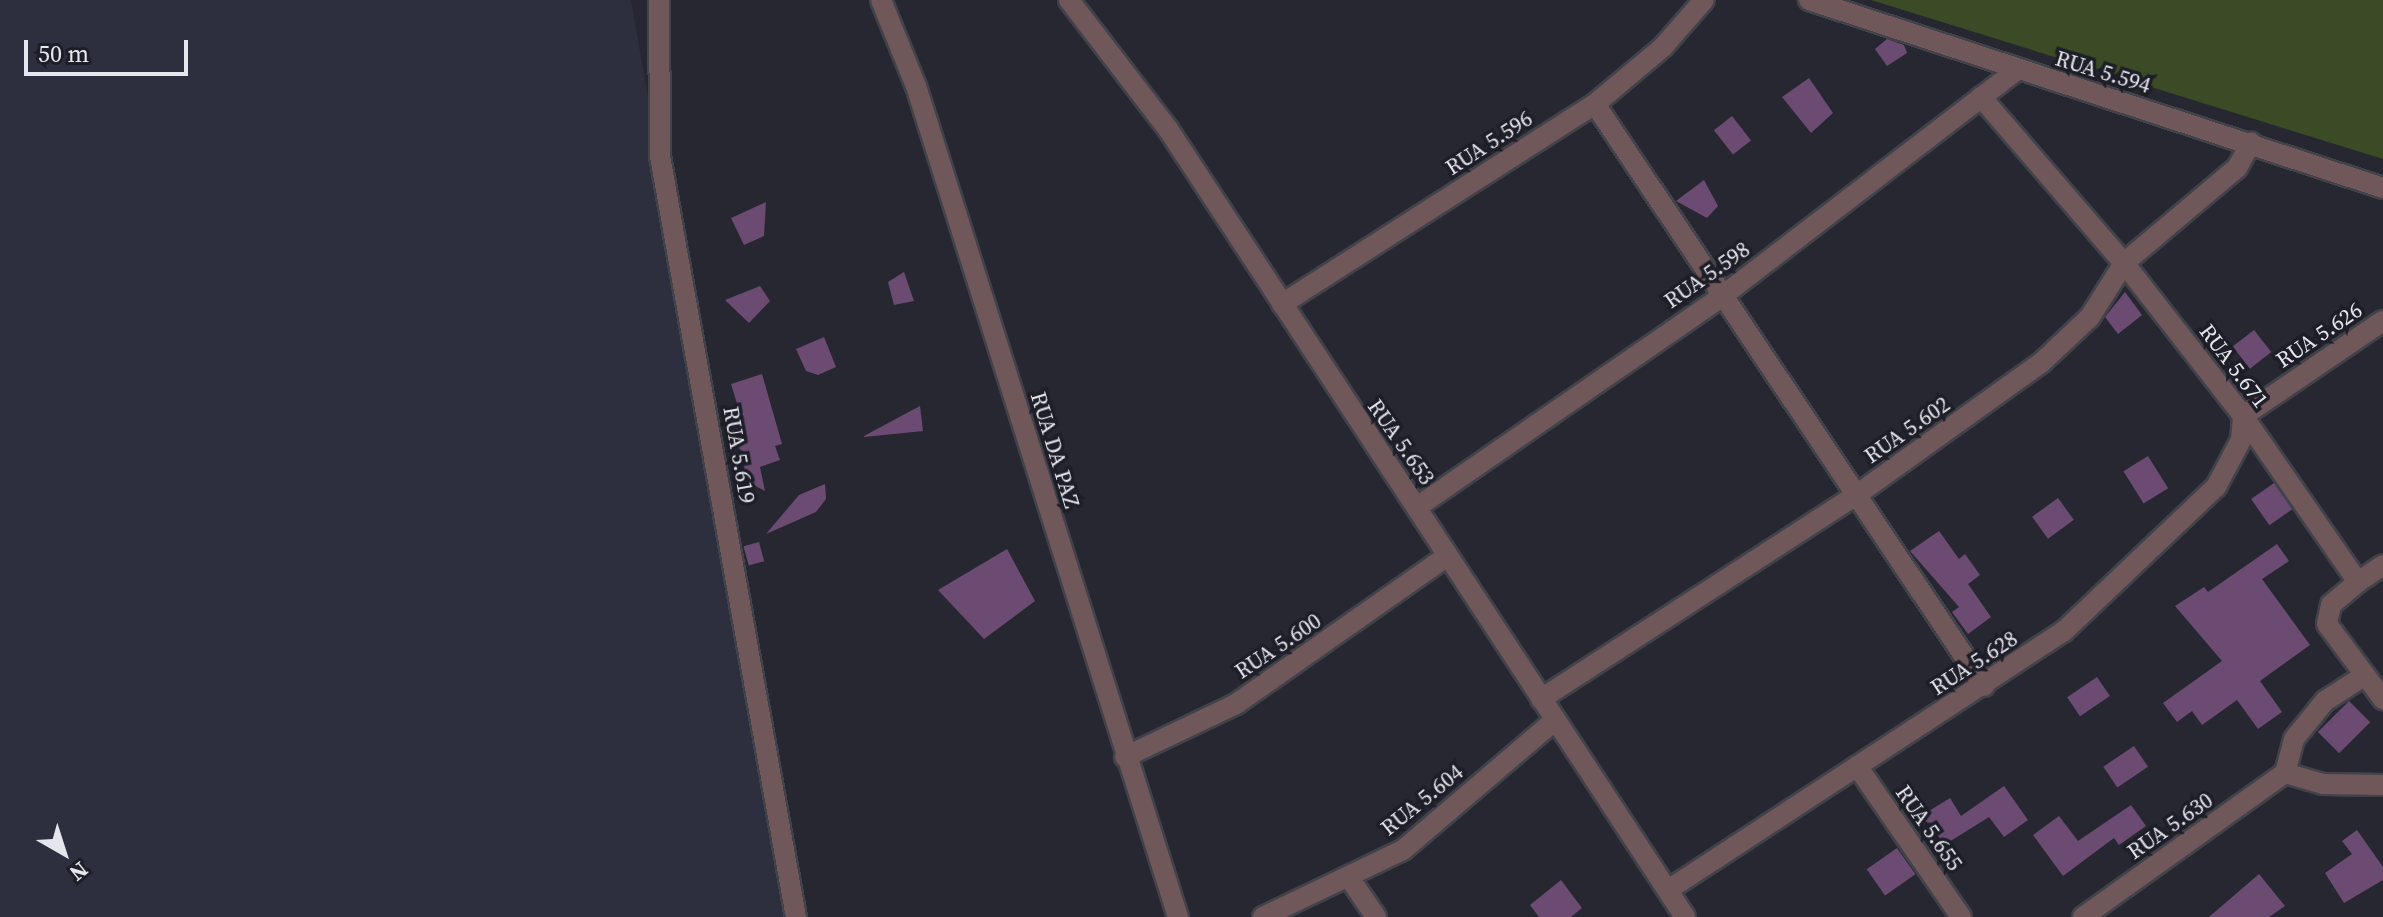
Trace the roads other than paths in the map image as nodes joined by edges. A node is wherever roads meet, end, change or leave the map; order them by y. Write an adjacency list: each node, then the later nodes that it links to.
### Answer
1 (659, 0): 32 (street, RUA 5.619)
2 (881, 0): 26 (street, RUA DA PAZ)
3 (1069, 0): 13 (street, RUA 5.653)
4 (1704, 0): 8 (street, RUA 5.596)
5 (1809, 0): 6 (street, RUA 5.594)
6 (2017, 70): 7 (street, RUA 5.598); 9 (street, RUA 5.594)
7 (1981, 97): 11 (street, RUA 5.671); 12 (street, RUA 5.598)
8 (1595, 104): 12 (street); 13 (street, RUA 5.596)
9 (2251, 143): 10 (street, RUA 5.594); 11 (street, RUA 5.602)
10 (2383, 188)
11 (2124, 263): 15 (street, RUA 5.671); 16 (street, RUA 5.602)
12 (1721, 297): 16 (street); 17 (street, RUA 5.598)
13 (1282, 304): 17 (street, RUA 5.653)
14 (2383, 321): 15 (street, RUA 5.626)
15 (2243, 416): 20 (street, RUA 5.671); 22 (street, RUA 5.628)
16 (1855, 496): 22 (street); 23 (street, RUA 5.602)
17 (1417, 507): 18 (street, RUA 5.653)
18 (1447, 556): 23 (street, RUA 5.653); 26 (street, RUA 5.600)
19 (2383, 565): 20 (street)
20 (2358, 582): 21 (street)
21 (2362, 677): 24 (street); 28 (street)
22 (1984, 686): 27 (street, RUA 5.628)
23 (1541, 699): 25 (street, RUA 5.653)
24 (2383, 699)
25 (1555, 720): 30 (street, RUA 5.604); 31 (street, RUA 5.653)
26 (1125, 757): 33 (street, RUA DA PAZ)
27 (1857, 766): 31 (street, RUA 5.628); 37 (street, RUA 5.655)
28 (2285, 773): 29 (street); 38 (street, RUA 5.630)
29 (2383, 785)
30 (1350, 879): 34 (street, RUA 5.604); 35 (street)
31 (1668, 890): 36 (street, RUA 5.653)
32 (796, 917)
33 (1178, 917)
34 (1263, 917)
35 (1376, 917)
36 (1685, 917)
37 (1961, 917)
38 (2083, 917)

